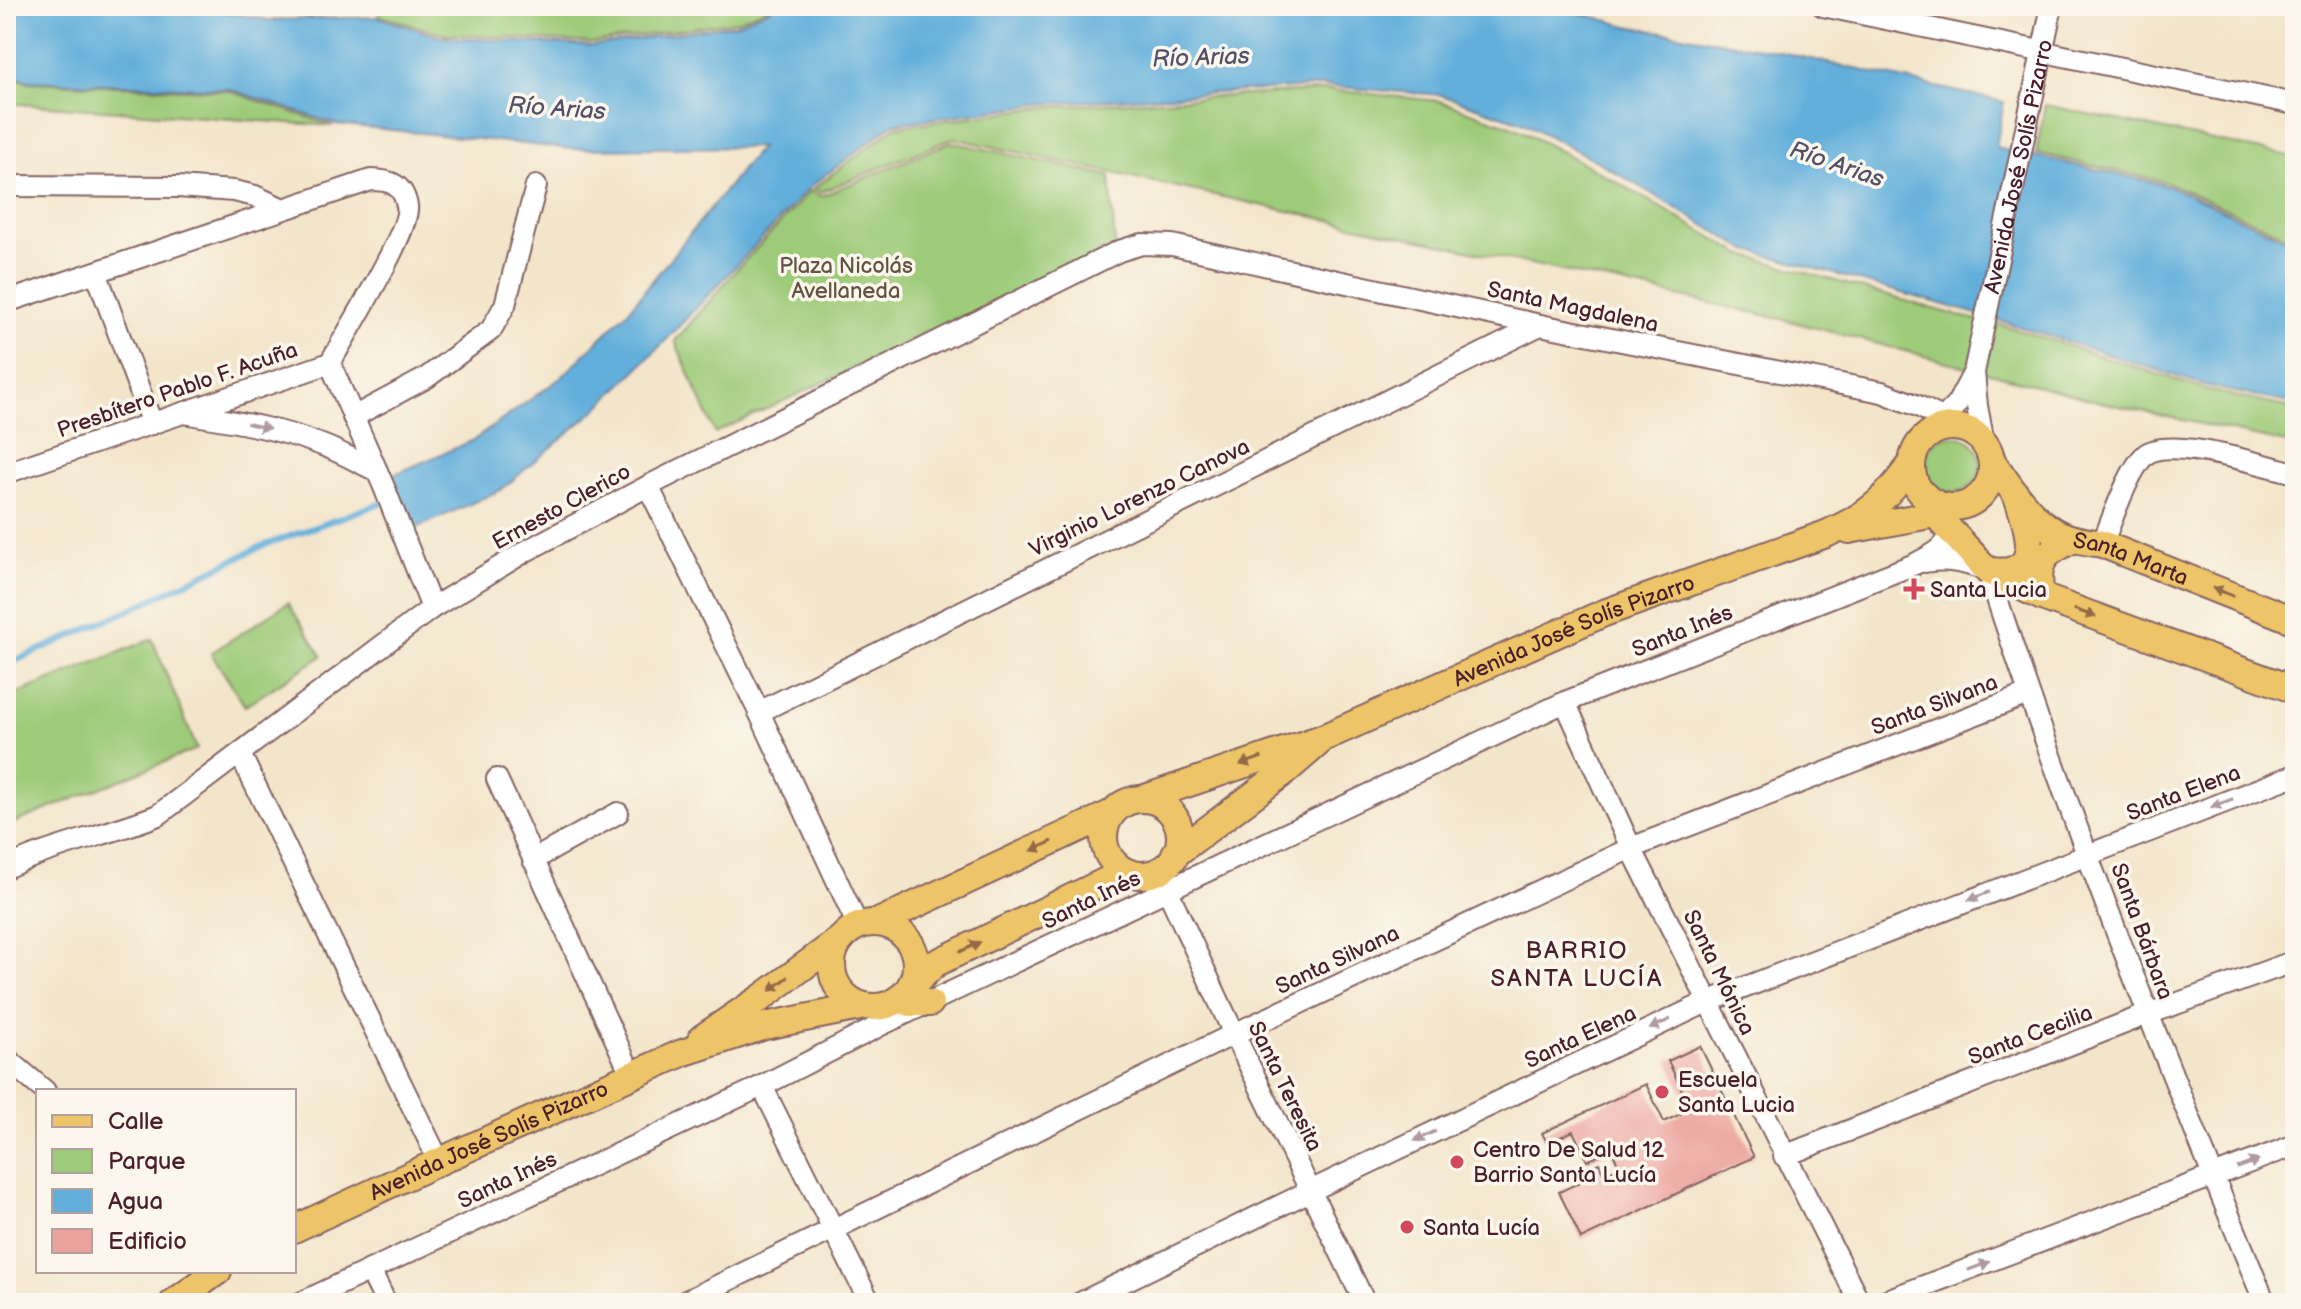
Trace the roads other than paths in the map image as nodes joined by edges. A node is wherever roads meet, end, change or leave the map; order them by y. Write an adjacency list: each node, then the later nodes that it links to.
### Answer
1 (1823, 6): 3 (street)
2 (2052, 6): 3 (street, Avenida José Solís Pizarro)
3 (2042, 52): 4 (street); 13 (street, Avenida José Solís Pizarro)
4 (2295, 104)
5 (6, 186): 7 (street)
6 (536, 186): 15 (street)
7 (283, 209): 9 (street); 12 (street, Presbítero Pablo F. Acuña)
8 (1172, 245): 11 (street, Santa Magdalena); 23 (street, Ernesto Clerico)
9 (96, 272): 10 (street); 16 (street)
10 (6, 302)
11 (1540, 325): 17 (street, Santa Magdalena); 37 (street, Virginio Lorenzo Canova)
12 (330, 363): 14 (street, Presbítero Pablo F. Acuña); 15 (street)
13 (1974, 372): 17 (street, Avenida José Solís Pizarro); 18 (street, Avenida José Solís Pizarro)
14 (181, 413): 16 (street, Presbítero Pablo F. Acuña); 22 (street, one-way to 22)
15 (353, 417): 22 (street)
16 (152, 424): 20 (street, Presbítero Pablo F. Acuña)
17 (1943, 427): 18 (main road); 19 (main road)
18 (1988, 452): 24 (main road, Santa Marta); 25 (main road)
19 (1912, 463): 25 (main road); 26 (main road, Avenida José Solís Pizarro)
20 (6, 473)
21 (2295, 473): 28 (street)
22 (380, 479): 32 (street)
23 (648, 486): 32 (street, Ernesto Clerico); 37 (street)
24 (2017, 497): 27 (main road, Santa Marta); 30 (main road)
25 (1941, 512): 26 (main road, Avenida José Solís Pizarro); 29 (street, Santa Inés); 30 (main road)
26 (1826, 534): 38 (main road, Avenida José Solís Pizarro)
27 (2074, 539): 28 (main road, Santa Marta); 31 (main road)
28 (2102, 544): 33 (main road, Santa Marta, one-way to 28)
29 (1915, 564): 30 (street, Santa Inés); 36 (street, Santa Inés)
30 (1988, 571): 31 (main road); 35 (street, Santa Bárbara)
31 (2042, 597): 34 (main road, one-way to 34)
32 (432, 608): 39 (street, Ernesto Clerico)
33 (2295, 621)
34 (2295, 690)
35 (2028, 694): 45 (street, Santa Silvana); 46 (street, Santa Bárbara)
36 (1565, 702): 45 (street, Santa Mónica); 49 (street, Santa Inés)
37 (759, 712): 50 (street)
38 (1325, 737): 42 (main road, Avenida José Solís Pizarro, one-way to 42); 49 (main road, Avenida José Solís Pizarro)
39 (240, 754): 48 (street, Ernesto Clerico); 63 (street)
40 (2295, 775): 46 (street, Santa Elena, one-way to 46)
41 (497, 779): 47 (street)
42 (1142, 799): 44 (main road, Avenida José Solís Pizarro); 49 (main road)
43 (618, 813): 47 (street)
44 (1112, 813): 49 (main road); 50 (main road, Avenida José Solís Pizarro, one-way to 50)
45 (1631, 848): 52 (street, Santa Mónica); 55 (street, Santa Silvana)
46 (2088, 853): 52 (street, Santa Elena, one-way to 52); 54 (street, Santa Bárbara)
47 (533, 860): 58 (street)
48 (6, 868)
49 (1156, 871): 53 (street, Santa Inés); 53 (main road, Avenida José Solís Pizarro, one-way to 49); 55 (street, Santa Teresita)
50 (858, 929): 53 (main road); 53 (main road); 56 (main road, Avenida José Solís Pizarro, one-way to 56)
51 (2295, 961): 54 (street, Santa Cecilia)
52 (1707, 1002): 62 (street, Santa Mónica); 65 (street, Santa Elena, one-way to 65)
53 (894, 1005): 56 (main road, Avenida José Solís Pizarro); 59 (street, Santa Inés)
54 (2148, 1014): 62 (street, Santa Cecilia); 64 (street, Santa Bárbara)
55 (1234, 1034): 65 (street, Santa Teresita); 67 (street, Santa Silvana)
56 (682, 1053): 58 (main road, Avenida José Solís Pizarro)
57 (6, 1058): 60 (street)
58 (631, 1074): 63 (main road, Avenida José Solís Pizarro)
59 (762, 1086): 67 (street); 68 (street, Santa Inés)
60 (43, 1089)
61 (2295, 1145): 64 (street, one-way to 61)
62 (1784, 1156): 77 (street, Santa Mónica)
63 (439, 1161): 66 (main road, Avenida José Solís Pizarro)
64 (2214, 1177): 78 (street, one-way to 64); 79 (street, Santa Bárbara)
65 (1310, 1191): 75 (street, Santa Elena); 76 (street, Santa Teresita)
66 (296, 1228)
67 (833, 1229): 73 (street, Santa Silvana); 74 (street)
68 (370, 1270): 71 (street, Santa Inés); 72 (street)
69 (215, 1273): 70 (main road)
70 (173, 1303)
71 (300, 1303)
72 (386, 1303)
73 (682, 1303)
74 (870, 1303)
75 (1080, 1303)
76 (1365, 1303)
77 (1860, 1303)
78 (1879, 1303)
79 (2265, 1303)

